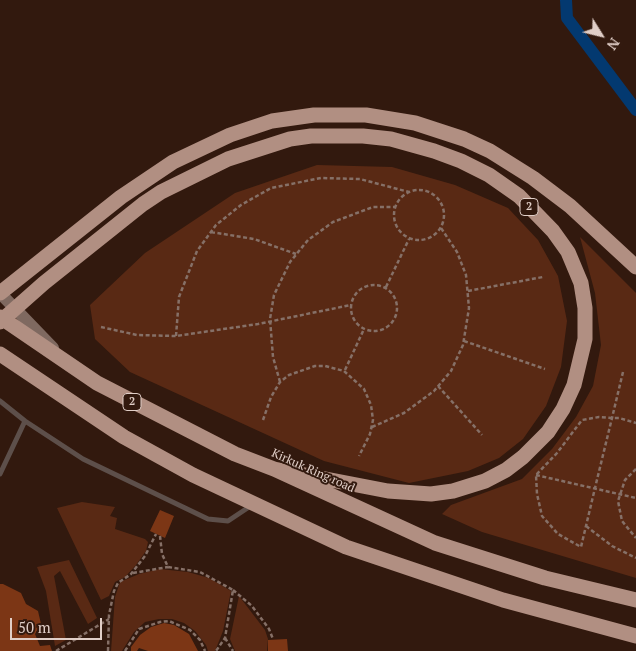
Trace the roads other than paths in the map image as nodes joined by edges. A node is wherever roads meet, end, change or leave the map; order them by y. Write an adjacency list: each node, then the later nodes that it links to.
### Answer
1 (636, 267): 2 (highway, 2)
2 (0, 293): 6 (main road)
3 (0, 317): 6 (highway, Kirkuk Ring road / 2)
4 (0, 322): 9 (highway, 2)
5 (0, 354): 11 (highway)
6 (65, 361): 9 (highway, Kirkuk Ring road / 2)
7 (0, 402): 8 (lane)
8 (25, 421): 10 (lane); 11 (lane)
9 (274, 469): 12 (highway, Kirkuk Ring road)
10 (0, 474)
11 (254, 504): 13 (highway)
12 (636, 600)
13 (636, 636)

